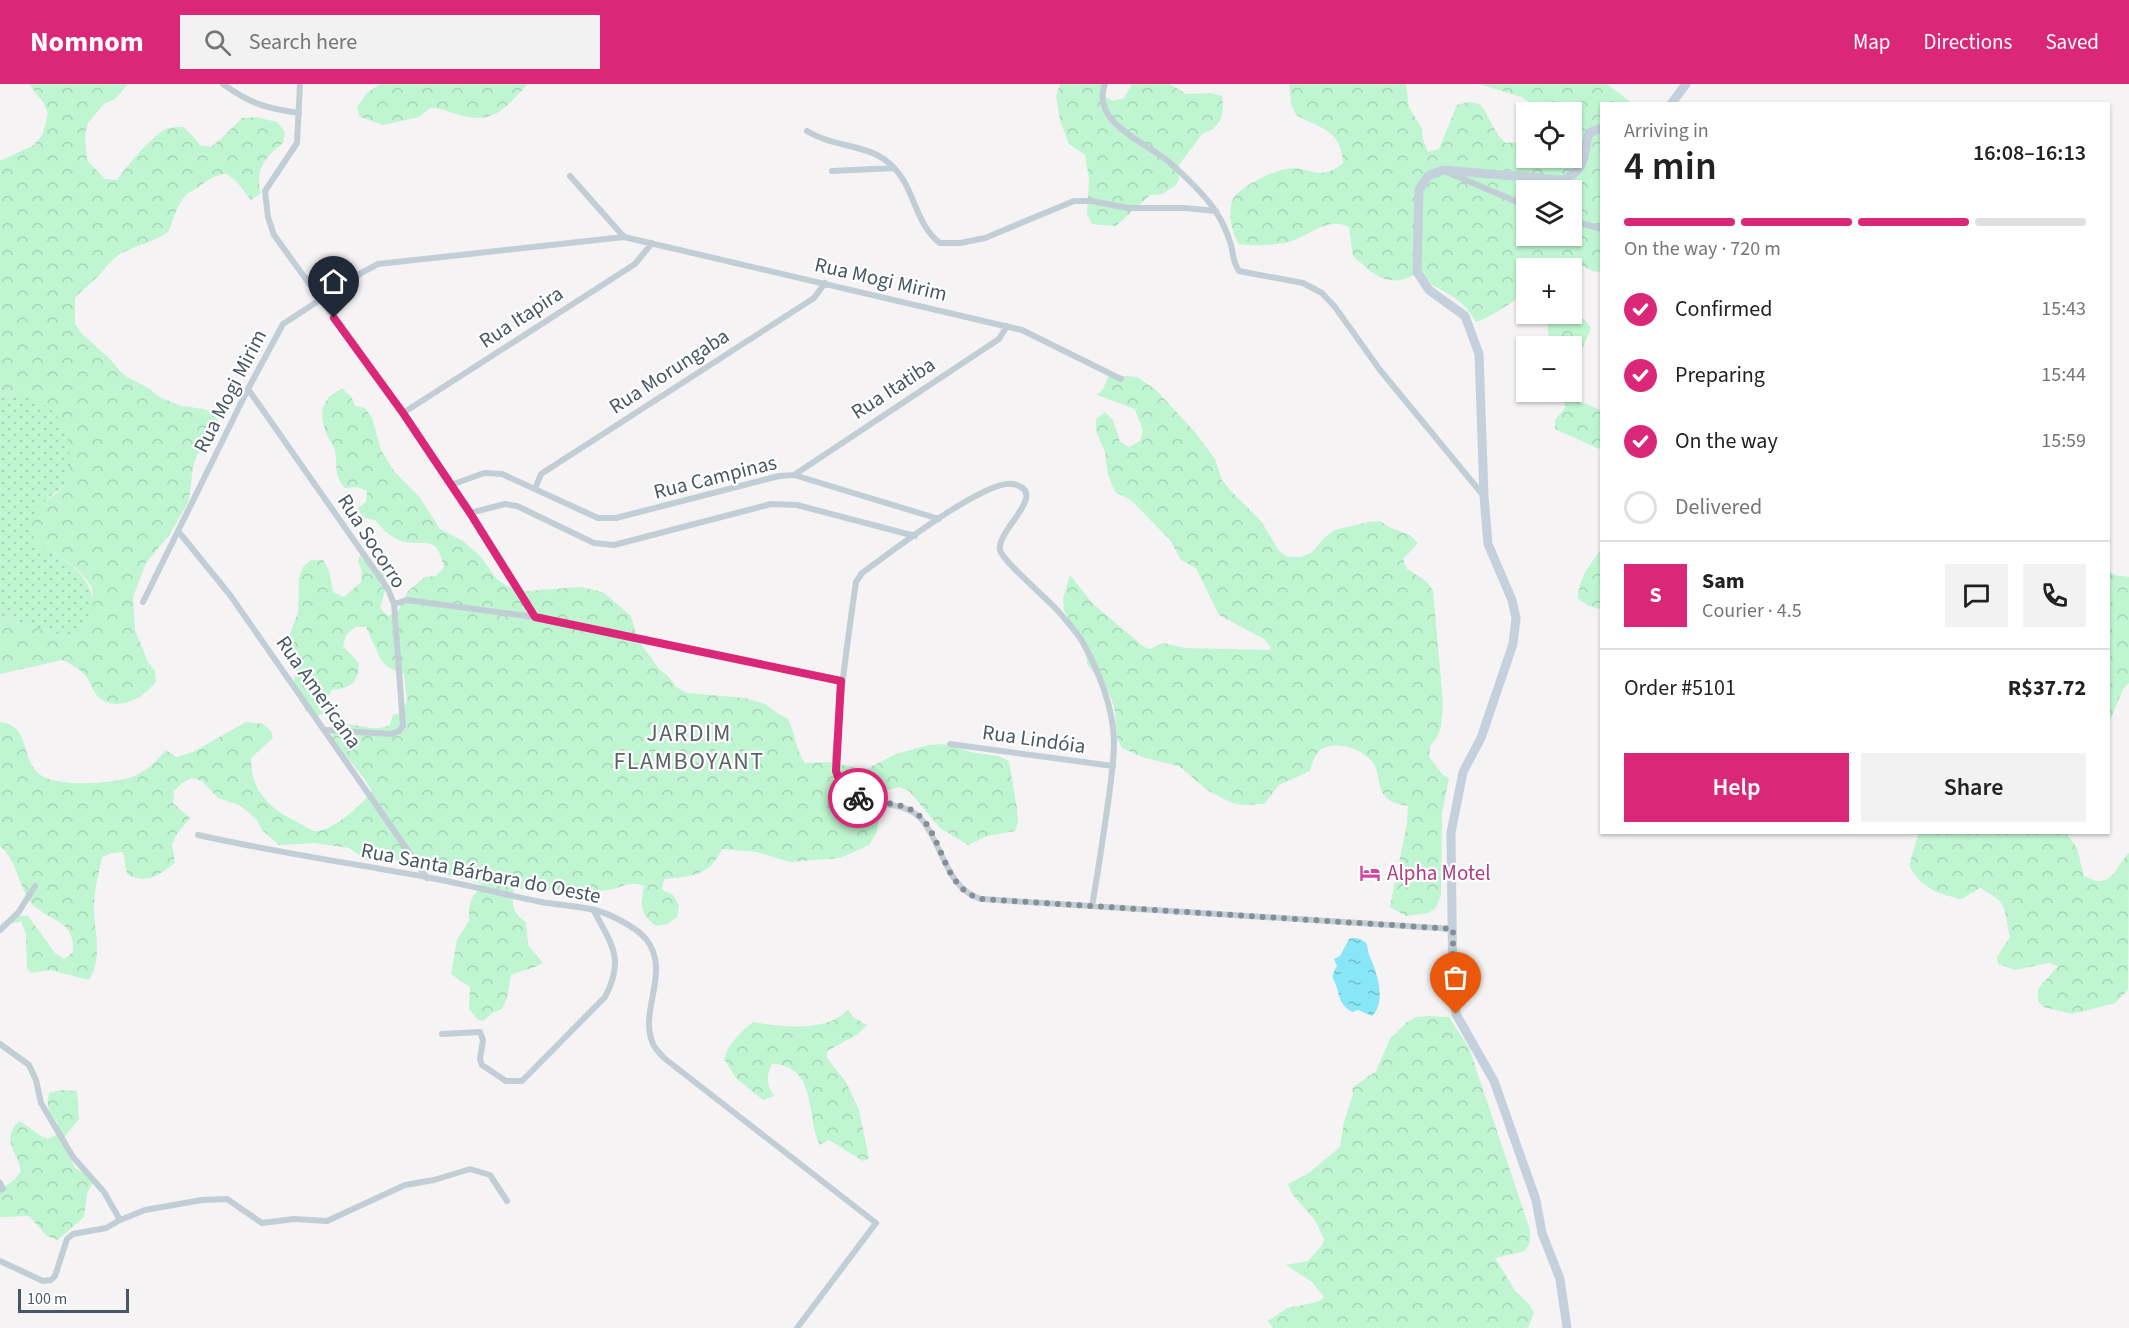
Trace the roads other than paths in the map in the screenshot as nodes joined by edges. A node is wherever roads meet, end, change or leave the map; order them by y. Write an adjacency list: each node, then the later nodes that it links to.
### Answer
1 (223, 84): 6 (street)
2 (300, 84): 6 (street)
3 (1105, 84): 14 (street)
4 (1686, 84): 5 (street)
5 (1672, 102)
6 (299, 113): 20 (street)
7 (1600, 129): 10 (street)
8 (807, 131): 9 (street)
9 (895, 168): 11 (street); 14 (street)
10 (1443, 170): 13 (street); 28 (street)
11 (832, 171)
12 (570, 176): 17 (street)
13 (1516, 201)
14 (1216, 211): 28 (street)
15 (1582, 224): 16 (street)
16 (1600, 228)
17 (624, 237): 18 (street, Rua Mogi Mirim); 20 (street, Rua Mogi Mirim)
18 (652, 243): 19 (street, Rua Mogi Mirim); 24 (street, Rua Itapira)
19 (825, 283): 21 (street, Rua Mogi Mirim); 27 (street, Rua Morungaba)
20 (320, 299): 23 (street, Rua Mogi Mirim); 24 (street)
21 (1007, 326): 22 (street, Rua Mogi Mirim); 25 (street, Rua Itatiba)
22 (1121, 379)
23 (248, 389): 31 (street, Rua Mogi Mirim); 34 (street, Rua Socorro)
24 (403, 413): 26 (street)
25 (794, 475): 27 (street, Rua Campinas); 30 (street, Rua Campinas)
26 (451, 485): 27 (street, Rua Campinas); 29 (street)
27 (535, 489)
28 (1484, 496): 45 (street)
29 (470, 513): 32 (street, Rua Campinas); 35 (street)
30 (939, 519): 32 (street); 39 (street)
31 (178, 531): 33 (street, Rua Mogi Mirim); 37 (street, Rua Americana)
32 (915, 536): 36 (street)
33 (143, 602)
34 (394, 604): 35 (street); 37 (street, Rua Socorro)
35 (535, 617): 36 (street)
36 (841, 681): 43 (street)
37 (326, 730): 41 (street, Rua Americana)
38 (951, 744): 39 (street, Rua Lindóia)
39 (1113, 766): 43 (street)
40 (198, 836): 41 (street, Rua Santa Bárbara do Oeste)
41 (427, 878): 44 (street, Rua Santa Bárbara do Oeste)
42 (36, 886): 46 (street)
43 (1092, 906): 45 (street)
44 (594, 910): 47 (street); 54 (street, Rua Santa Bárbara do Oeste)
45 (1453, 929): 55 (street)
46 (0, 930)
47 (442, 1034)
48 (0, 1044): 52 (street)
49 (0, 1183): 50 (street)
50 (0, 1190)
51 (507, 1201): 52 (street)
52 (120, 1220): 53 (street)
53 (0, 1261)
54 (797, 1328)
55 (1567, 1328)

